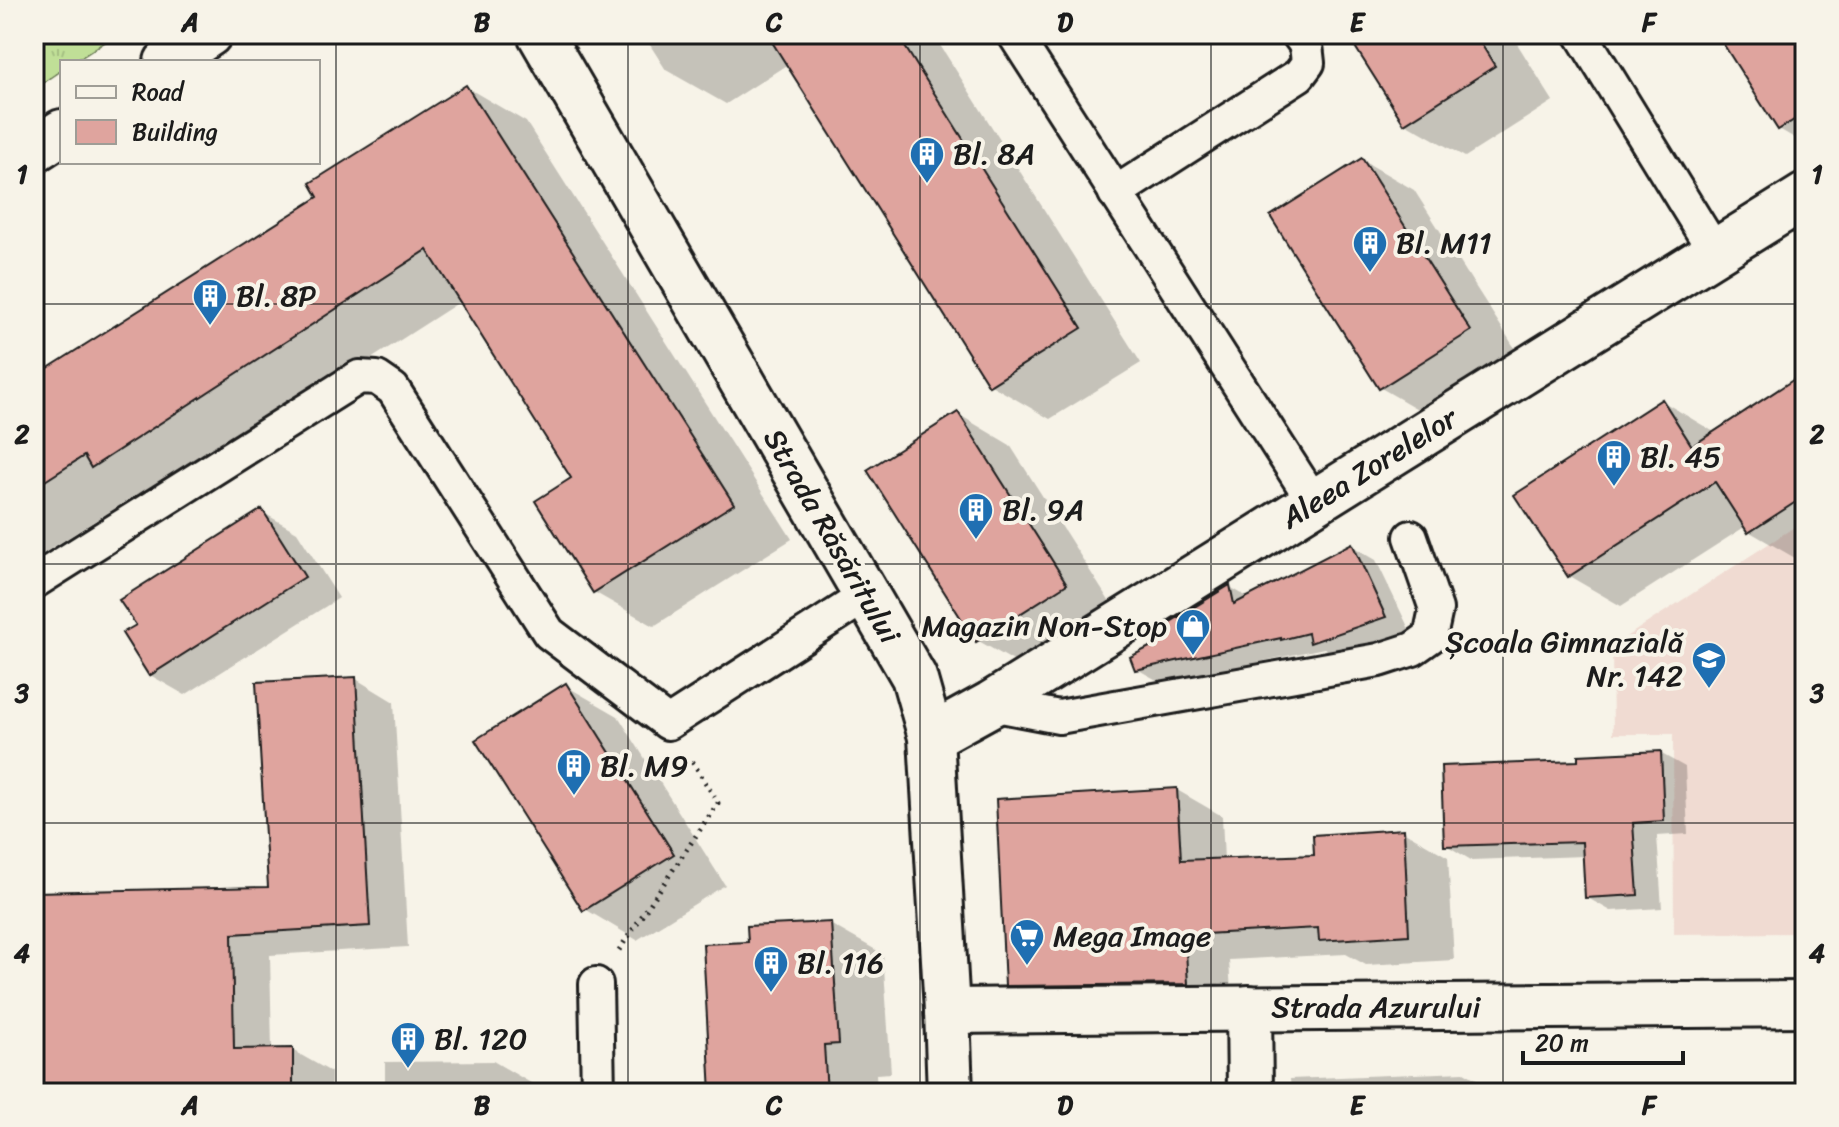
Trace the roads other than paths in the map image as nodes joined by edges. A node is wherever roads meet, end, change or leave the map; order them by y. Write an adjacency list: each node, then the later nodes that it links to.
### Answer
1 (209, 34): 6 (street)
2 (540, 34): 15 (street, Strada Răsăritului)
3 (1014, 34): 9 (lane)
4 (1298, 34): 9 (lane)
5 (1581, 34): 11 (lane)
6 (170, 60)
7 (60, 133): 8 (street)
8 (34, 150)
9 (1115, 193): 12 (lane)
10 (1805, 196): 11 (street, Aleea Zorelelor)
11 (1715, 252): 12 (street, Aleea Zorelelor)
12 (1314, 502): 16 (street, Aleea Zorelelor)
13 (1411, 537): 16 (lane)
14 (34, 582): 15 (lane)
15 (867, 595): 17 (street, Strada Răsăritului)
16 (991, 704): 17 (street, Aleea Zorelelor)
17 (931, 737): 21 (street, Strada Răsăritului)
18 (596, 984): 22 (lane)
19 (1805, 1004): 20 (street, Strada Azurului)
20 (1249, 1008): 21 (street, Strada Azurului); 24 (street)
21 (947, 1011): 23 (street, Strada Răsăritului)
22 (598, 1093)
23 (950, 1093)
24 (1250, 1093)

